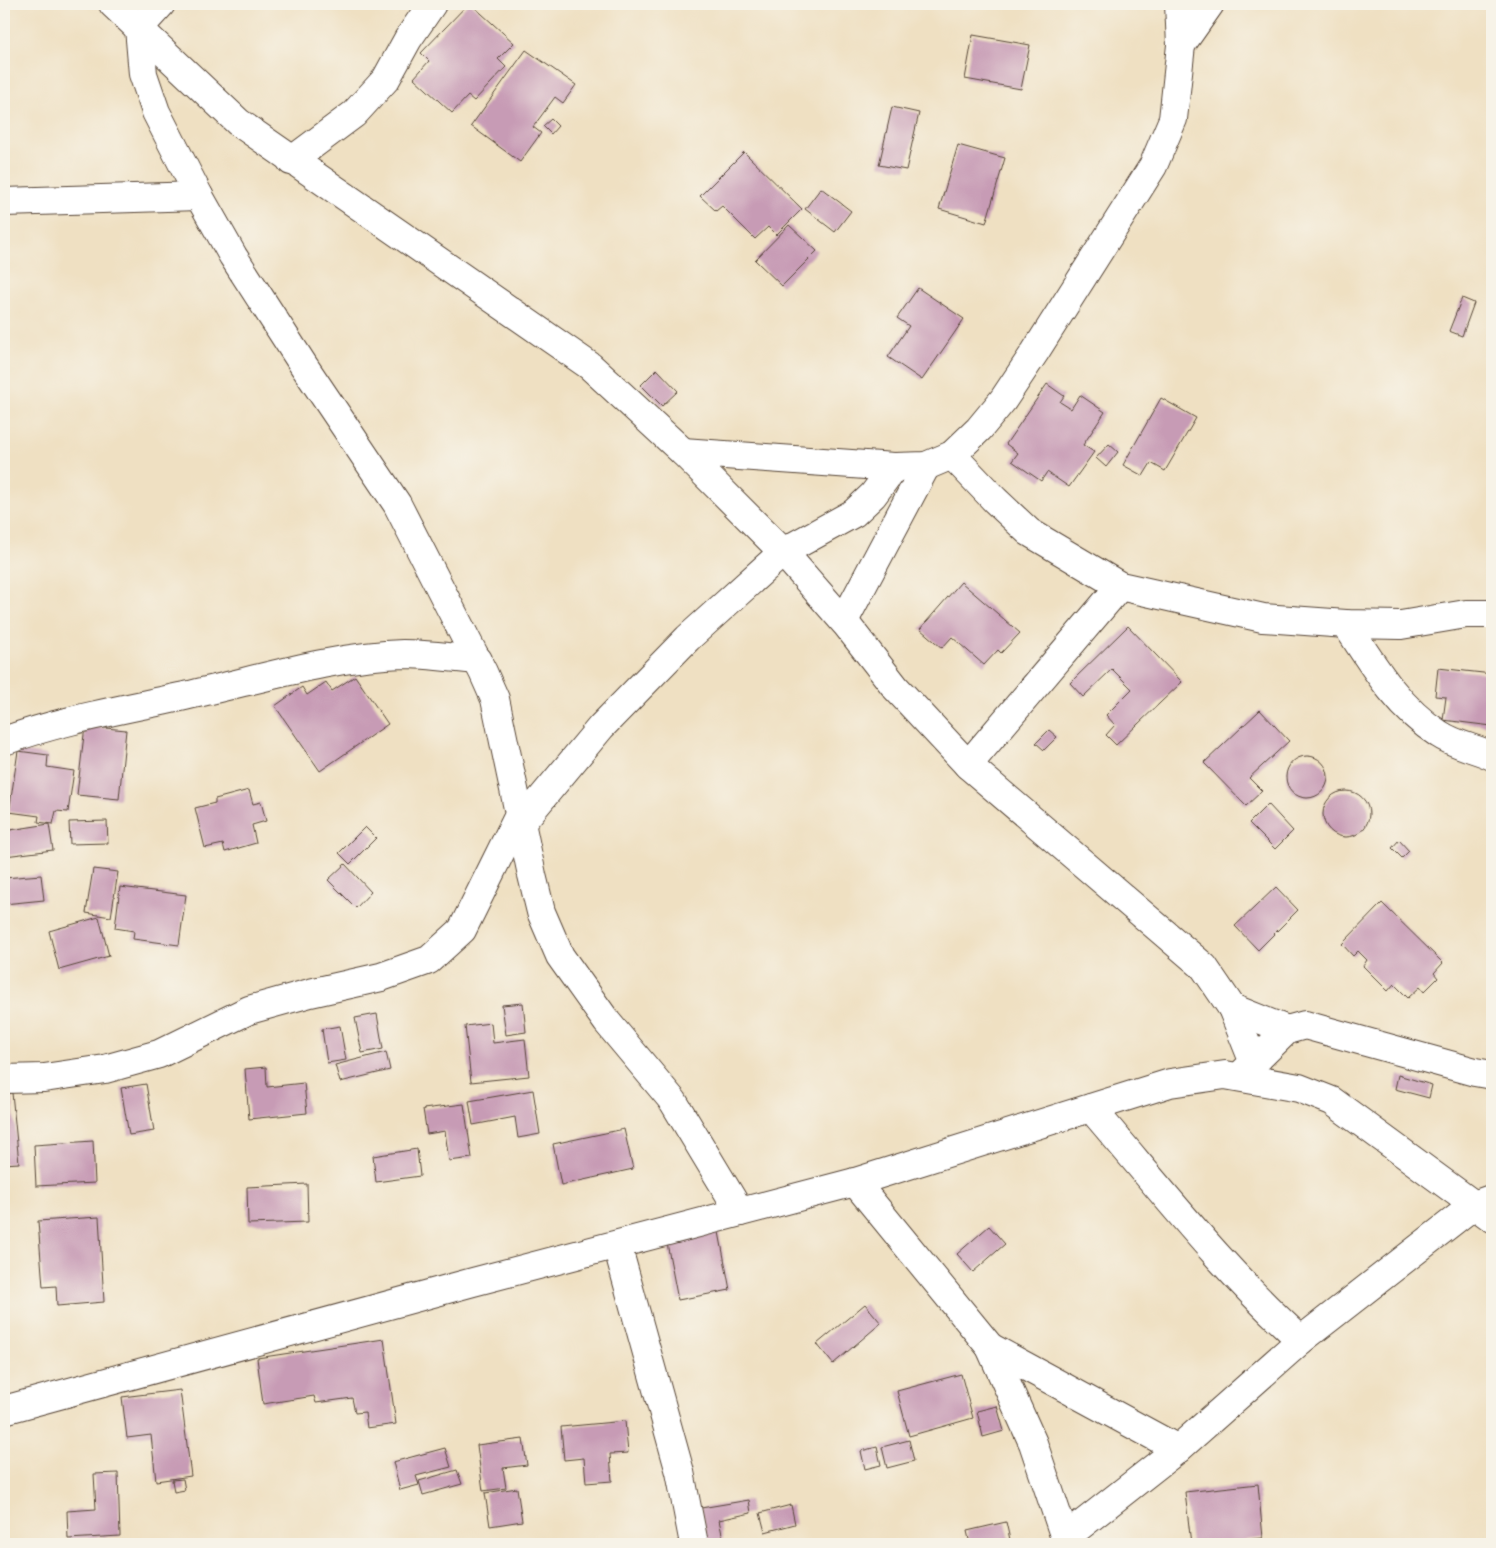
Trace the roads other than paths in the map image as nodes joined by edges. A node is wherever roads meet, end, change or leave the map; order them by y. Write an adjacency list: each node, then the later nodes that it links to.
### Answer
1 (113, 4): 6 (street)
2 (161, 4): 6 (street)
3 (432, 4): 8 (street)
4 (1179, 4): 7 (street)
5 (1210, 4): 7 (street)
6 (139, 28): 8 (street); 9 (street)
7 (1181, 45): 12 (street)
8 (291, 161): 11 (street)
9 (199, 196): 10 (street); 20 (street)
10 (4, 202)
11 (683, 452): 14 (street); 15 (street)
12 (952, 455): 13 (street); 16 (street)
13 (926, 466): 14 (street); 18 (street)
14 (894, 467): 15 (street)
15 (783, 552): 18 (street); 24 (street)
16 (1120, 586): 19 (street); 23 (street)
17 (1492, 614): 19 (street)
18 (844, 621): 23 (street)
19 (1346, 624): 22 (street)
20 (478, 660): 21 (street); 24 (street)
21 (4, 741)
22 (1492, 756)
23 (968, 765): 25 (street)
24 (521, 818): 29 (street); 33 (street)
25 (1232, 1008): 26 (street); 27 (street)
26 (1287, 1030): 27 (street); 28 (street)
27 (1246, 1070): 30 (street); 32 (street)
28 (1492, 1075)
29 (4, 1079)
30 (1091, 1108): 31 (street); 35 (street)
31 (855, 1182): 33 (street); 36 (street)
32 (1486, 1207): 35 (street)
33 (740, 1212): 34 (street)
34 (617, 1245): 37 (street); 40 (street)
35 (1301, 1340): 38 (street)
36 (990, 1346): 38 (street); 39 (street)
37 (4, 1410)
38 (1178, 1448): 39 (street)
39 (1067, 1541)
40 (694, 1544)

